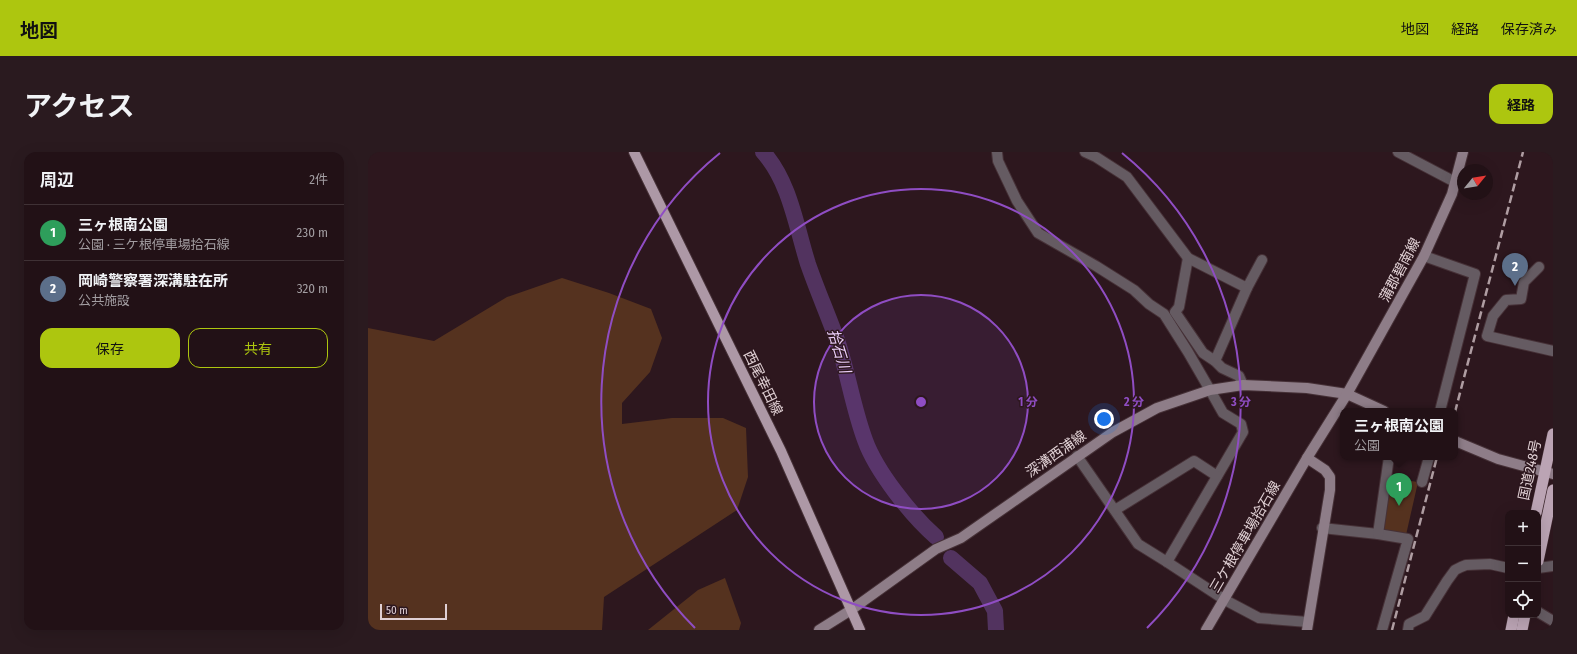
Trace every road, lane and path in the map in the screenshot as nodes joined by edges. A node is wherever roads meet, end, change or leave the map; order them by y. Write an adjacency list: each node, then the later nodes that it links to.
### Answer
1 (634, 152): 41 (main road, 西尾幸田線)
2 (996, 152): 13 (street)
3 (1085, 152): 8 (street)
4 (1398, 152): 6 (street)
5 (1463, 152): 6 (main road, 蒲郡碧南線)
6 (1455, 182): 7 (main road, 蒲郡碧南線)
7 (1424, 256): 18 (main road, 蒲郡碧南線); 20 (street)
8 (1188, 258): 11 (street); 12 (street)
9 (1262, 260): 11 (street)
10 (1539, 267): 14 (street)
11 (1247, 288): 15 (street)
12 (1175, 312): 13 (street); 15 (street)
13 (1164, 314): 17 (street)
14 (1553, 351)
15 (1215, 361): 16 (street)
16 (1243, 385): 17 (main road, 深溝西浦線); 18 (main road, 深溝西浦線)
17 (1210, 390): 23 (main road, 深溝西浦線); 28 (street)
18 (1347, 394): 19 (main road, 深溝西浦線); 24 (main road, 三ケ根停車場拾石線)
19 (1377, 408)
20 (1441, 408)
21 (1553, 434): 27 (highway, 国道248号)
22 (1458, 442): 27 (main road)
23 (1077, 456): 31 (street); 41 (main road, 深溝西浦線)
24 (1307, 458): 33 (main road); 40 (main road, 三ケ根停車場拾石線)
25 (1389, 460): 34 (street)
26 (1428, 460): 29 (street)
27 (1548, 473): 32 (highway, 国道248号)
28 (1218, 476): 31 (street); 36 (street)
29 (1422, 482)
30 (1553, 490): 35 (highway, 国道248号)
31 (1115, 510): 36 (street)
32 (1537, 510)
33 (1322, 528): 34 (street); 46 (main road)
34 (1378, 534): 50 (street)
35 (1541, 547)
36 (1167, 562): 40 (street)
37 (1553, 566): 39 (street)
38 (1505, 567): 51 (street)
39 (1541, 568)
40 (1225, 600): 46 (street); 49 (main road, 三ケ根停車場拾石線)
41 (851, 610): 47 (main road, 深溝西浦線); 48 (main road, 西尾幸田線)
42 (1541, 614): 45 (street)
43 (1513, 618): 52 (highway)
44 (1524, 618): 53 (highway)
45 (1553, 621)
46 (1308, 626)
47 (819, 630)
48 (860, 630)
49 (1206, 630)
50 (1382, 630)
51 (1408, 630)
52 (1511, 630)
53 (1522, 630)

